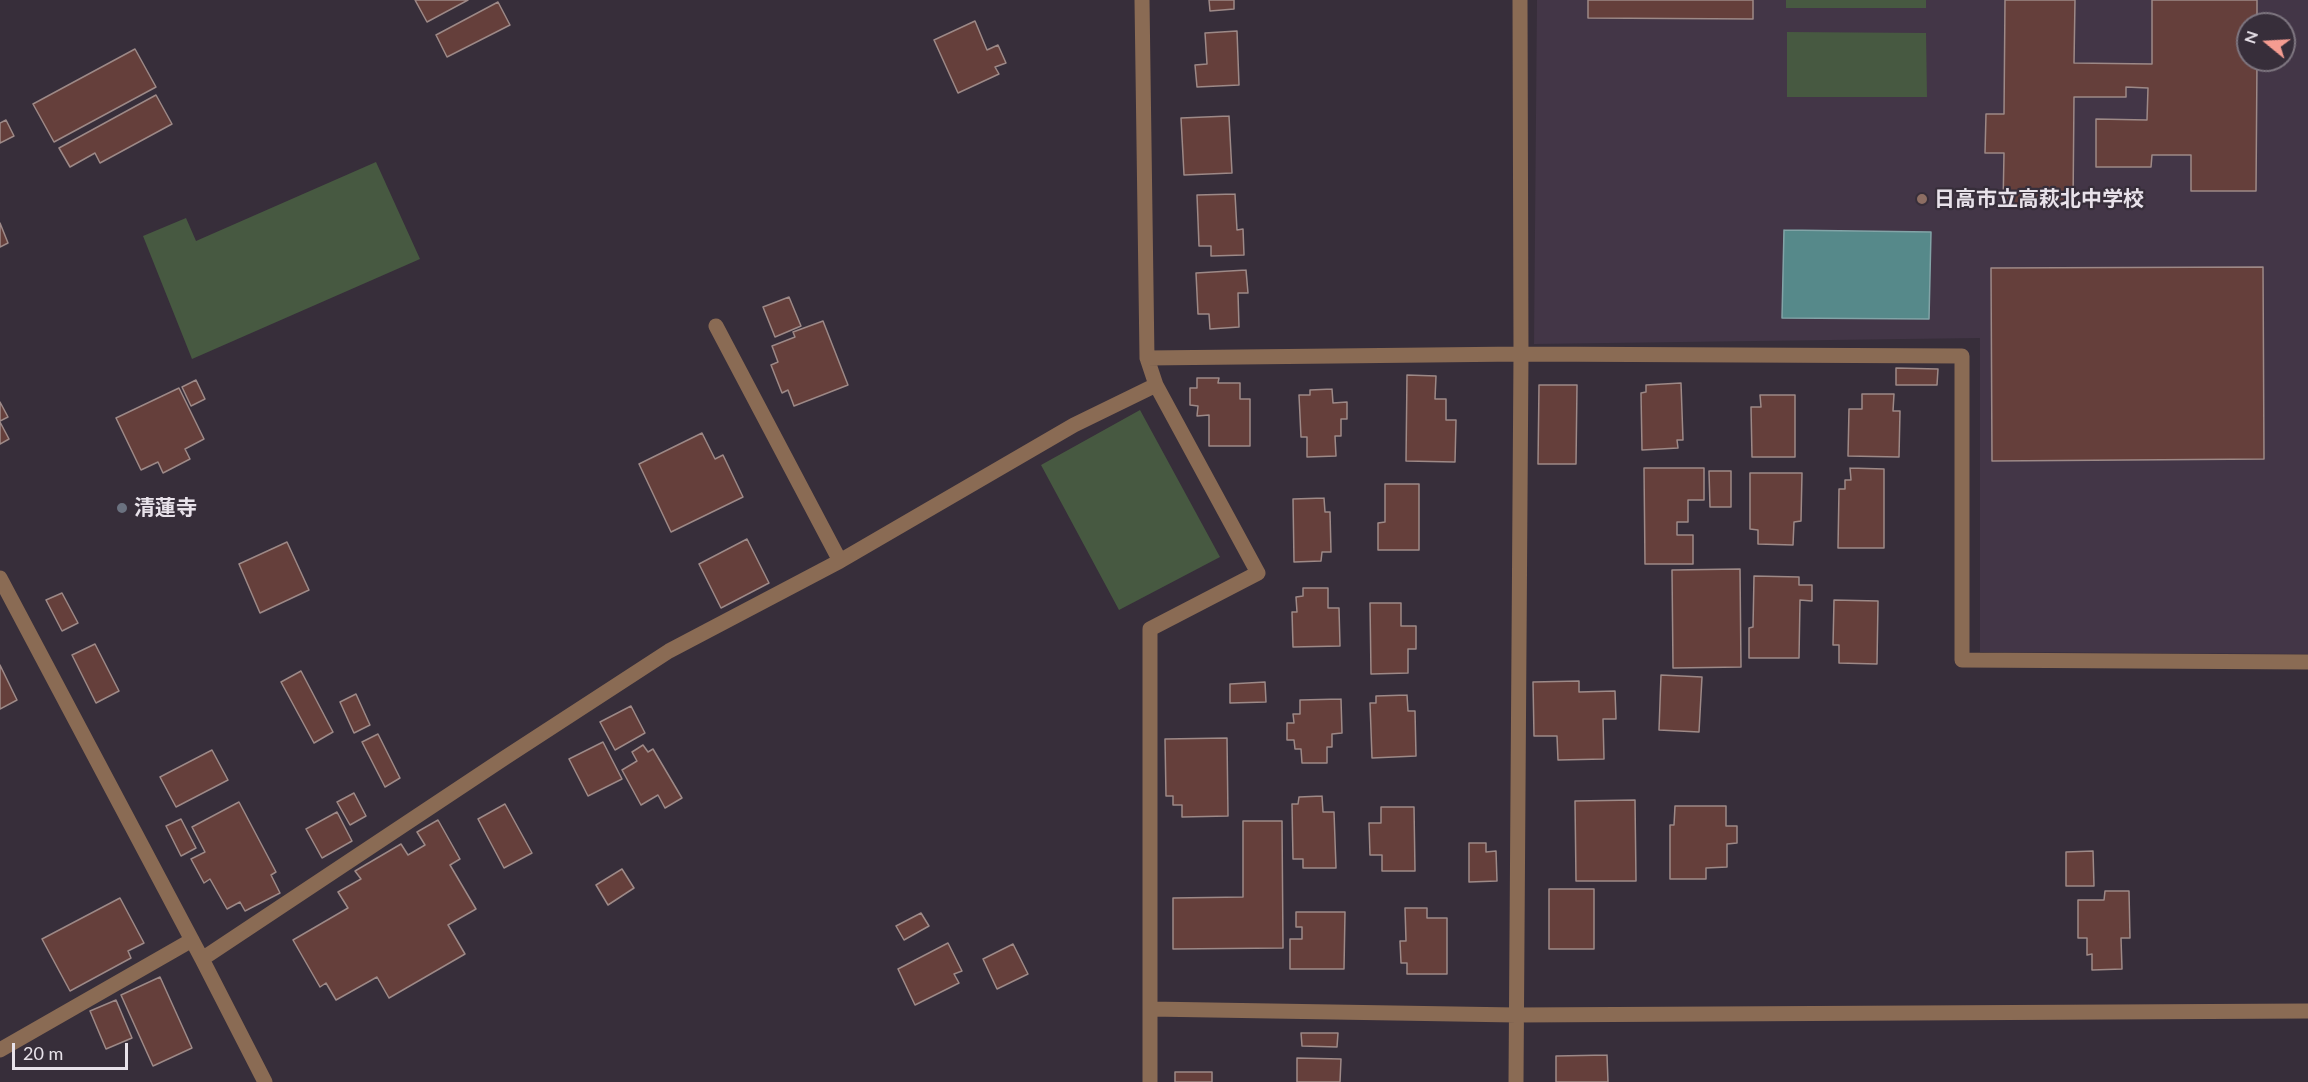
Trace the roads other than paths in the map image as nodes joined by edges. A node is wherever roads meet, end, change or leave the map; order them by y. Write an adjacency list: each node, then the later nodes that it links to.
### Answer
1 (1142, 0): 5 (street)
2 (1520, 0): 4 (street)
3 (716, 326): 7 (street)
4 (1521, 354): 5 (street); 9 (street); 14 (street)
5 (1147, 358): 6 (street)
6 (1156, 385): 7 (street); 12 (street)
7 (840, 561): 11 (street)
8 (0, 578): 10 (street)
9 (2308, 662)
10 (192, 940): 11 (street); 15 (street)
11 (202, 959): 16 (street)
12 (1150, 1009): 14 (street); 17 (street)
13 (2308, 1011): 14 (street)
14 (1516, 1014): 18 (street)
15 (0, 1050)
16 (265, 1082)
17 (1150, 1082)
18 (1516, 1082)

